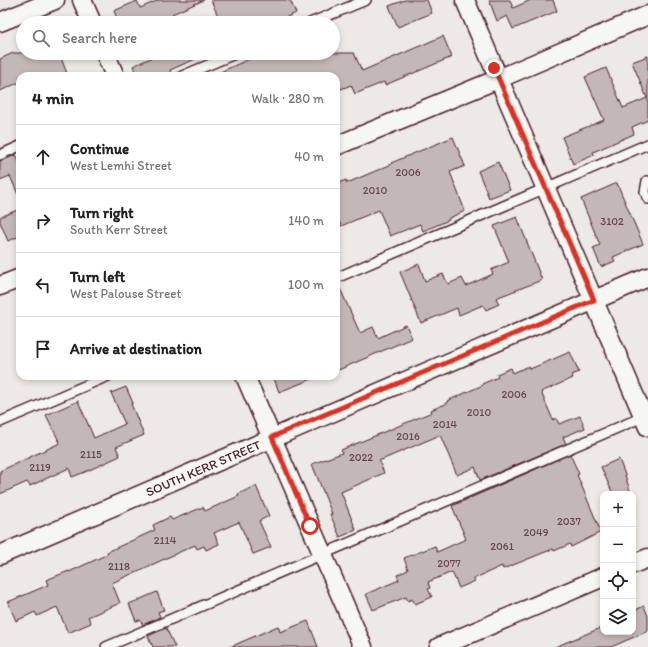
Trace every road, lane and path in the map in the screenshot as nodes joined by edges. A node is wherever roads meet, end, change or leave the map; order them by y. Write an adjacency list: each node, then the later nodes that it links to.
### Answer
1 (55, 0): 8 (street)
2 (82, 0): 6 (street)
3 (366, 0): 7 (lane)
4 (465, 0): 13 (street)
5 (648, 15): 13 (street)
6 (89, 16)
7 (327, 16)
8 (0, 22)
9 (108, 60): 11 (street)
10 (220, 60): 12 (lane)
11 (113, 72)
12 (192, 72)
13 (498, 79): 14 (street); 19 (street)
14 (340, 144)
15 (648, 144): 19 (lane)
16 (16, 148): 17 (lane)
17 (0, 155)
18 (648, 181): 20 (lane)
19 (546, 189): 21 (lane); 25 (street)
20 (648, 199)
21 (340, 276)
22 (648, 277): 25 (street, SOUTH KERR STREET)
23 (16, 280): 24 (street)
24 (0, 286)
25 (594, 300): 28 (street); 30 (street, SOUTH KERR STREET)
26 (99, 380): 29 (lane)
27 (247, 380): 30 (street)
28 (647, 419): 31 (lane)
29 (0, 422)
30 (272, 437): 31 (street); 32 (street, SOUTH KERR STREET)
31 (322, 554): 36 (lane); 37 (street)
32 (0, 555)
33 (648, 558): 34 (street)
34 (636, 563)
35 (600, 578): 38 (street)
36 (106, 647)
37 (363, 647)
38 (439, 647)

